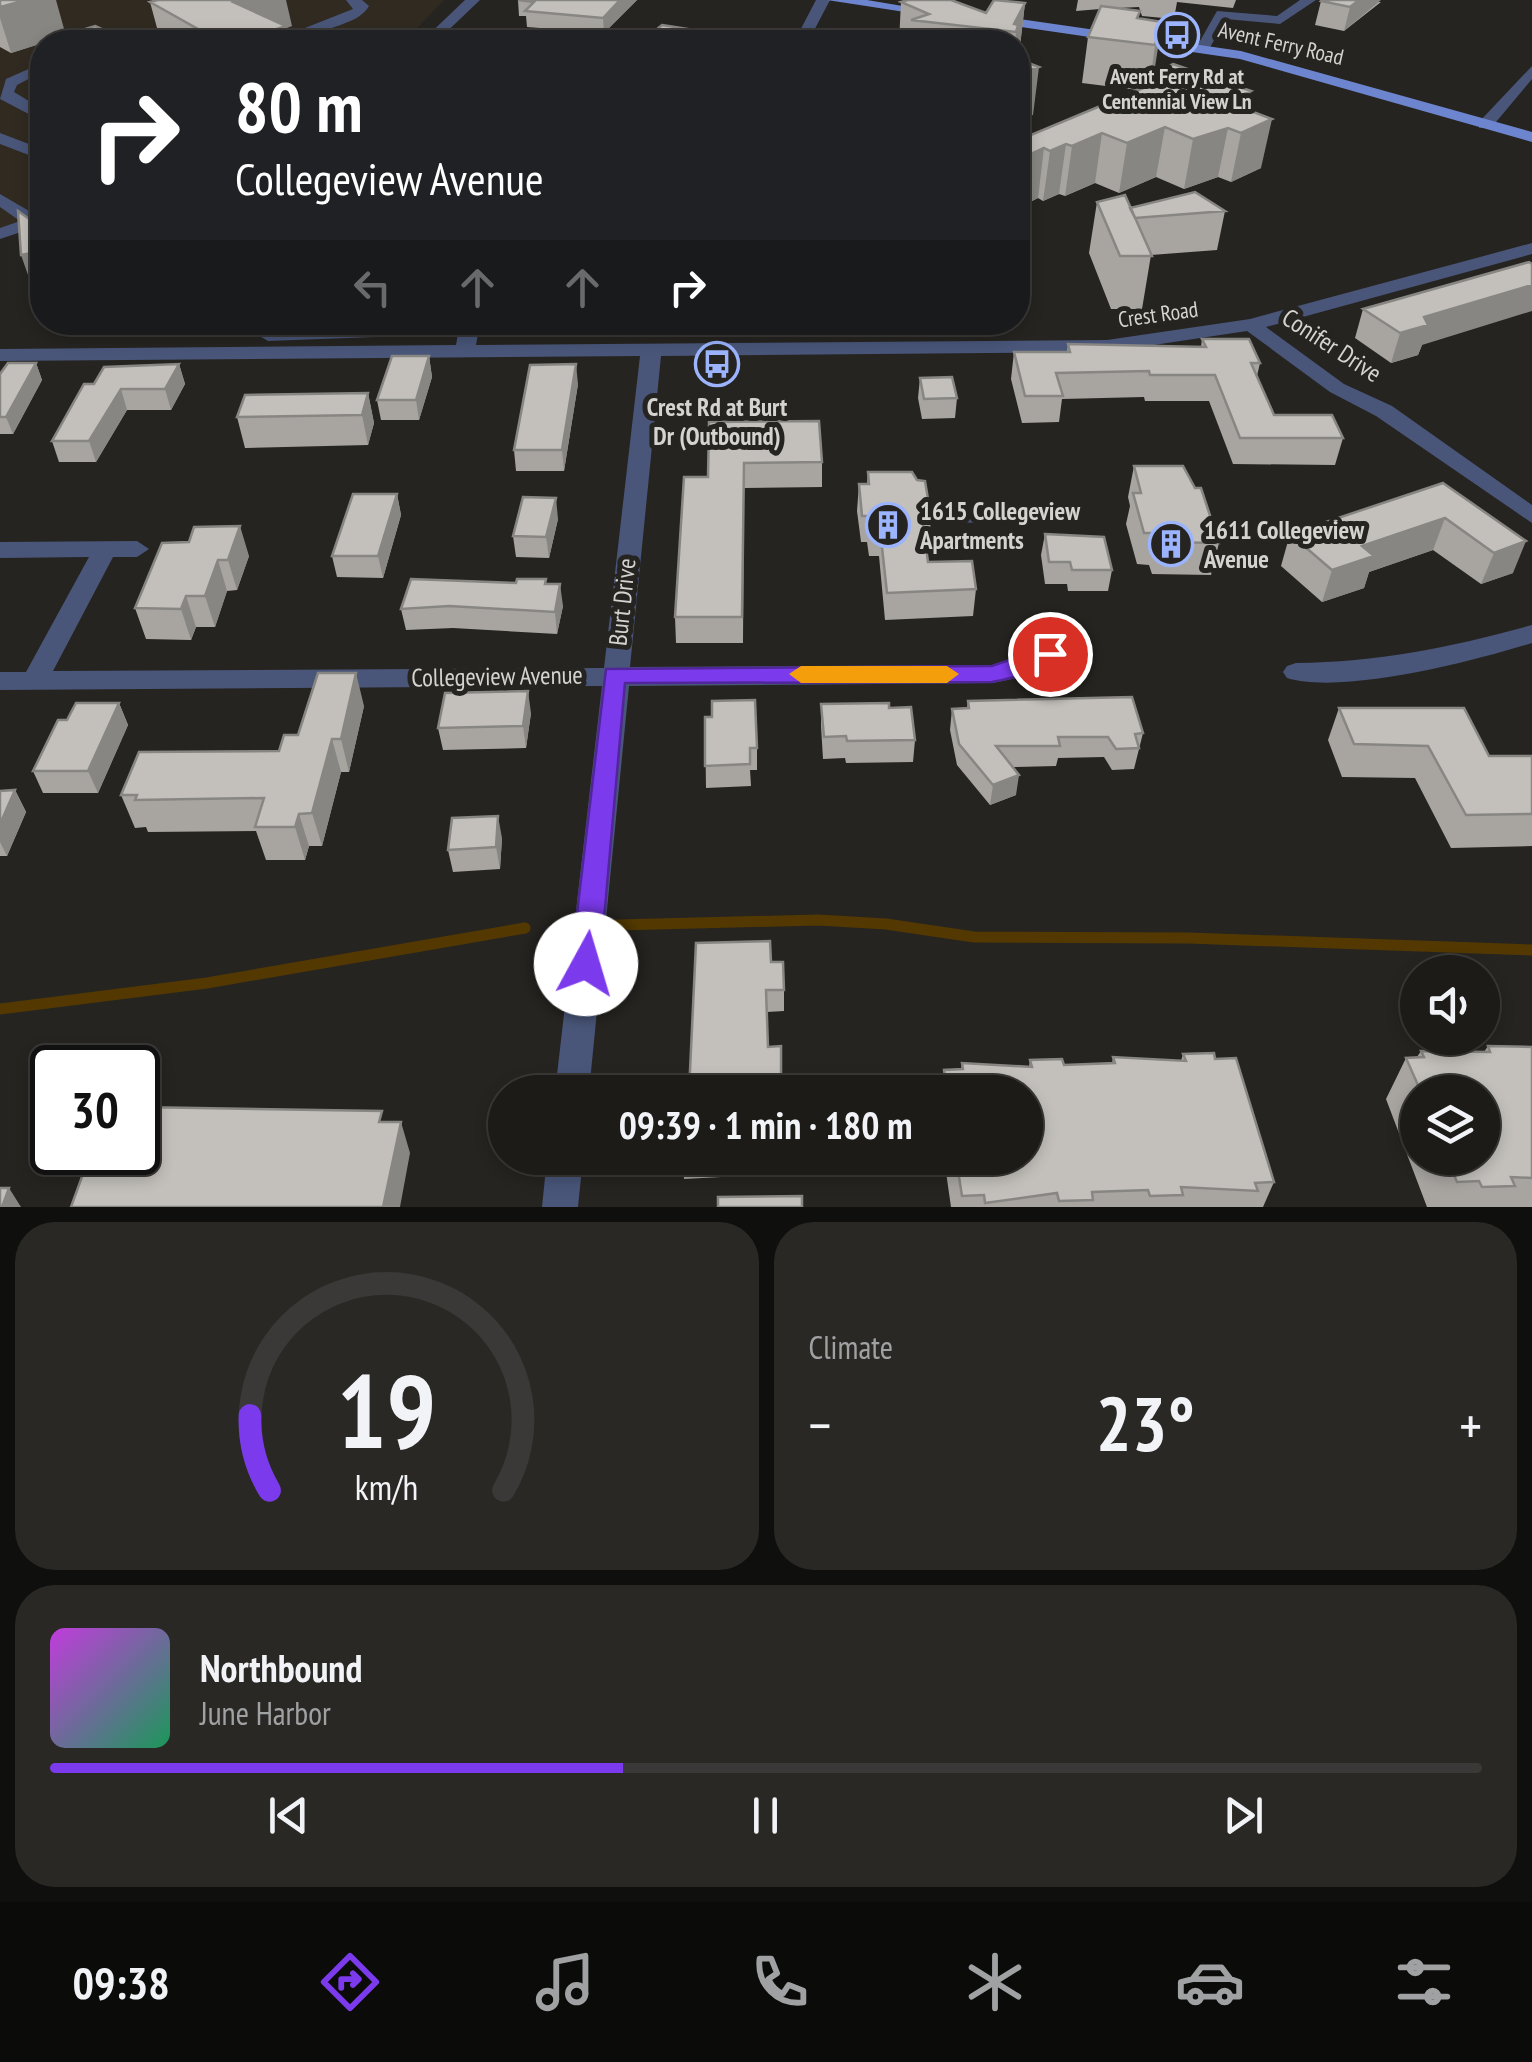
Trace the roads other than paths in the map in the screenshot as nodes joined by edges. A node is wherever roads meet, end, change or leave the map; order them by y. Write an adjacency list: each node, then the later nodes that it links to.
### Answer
1 (354, 0): 12 (street)
2 (461, 0): 8 (street)
3 (473, 0): 8 (street)
4 (823, 0): 14 (street)
5 (834, 0): 7 (main road)
6 (1310, 0): 15 (street)
7 (948, 14)
8 (453, 15): 13 (street)
9 (968, 16): 15 (main road, Avent Ferry Road)
10 (205, 20): 11 (street)
11 (166, 30)
12 (313, 30)
13 (439, 30)
14 (807, 30)
15 (1203, 48): 20 (main road, Avent Ferry Road)
16 (1532, 70): 20 (street)
17 (30, 73): 18 (street)
18 (3, 93): 19 (street)
19 (30, 109)
20 (1486, 125): 21 (main road, Avent Ferry Road)
21 (1532, 137)
22 (0, 138): 23 (street)
23 (30, 150)
24 (4, 204): 25 (street)
25 (30, 216)
26 (30, 223): 27 (street)
27 (0, 234)
28 (1532, 248): 29 (street, Crest Road)
29 (1272, 319): 30 (street, Crest Road); 37 (street, Conifer Drive)
30 (1251, 325): 35 (street, Crest Road); 37 (street, Conifer Drive)
31 (467, 335): 34 (street)
32 (366, 336): 33 (street, Crest Road); 34 (street, Crest Road)
33 (268, 337): 36 (street, Crest Road)
34 (464, 352): 35 (street, Crest Road)
35 (651, 352): 47 (street, Burt Drive)
36 (0, 355)
37 (1384, 411): 40 (street, Conifer Drive)
38 (944, 516): 39 (street)
39 (978, 516)
40 (1532, 516)
41 (104, 549): 42 (street); 43 (street); 49 (street)
42 (137, 549)
43 (0, 550)
44 (1532, 634): 46 (street)
45 (1050, 654): 47 (street, Collegeview Avenue)
46 (1296, 672)
47 (614, 674): 49 (street, Collegeview Avenue); 50 (street, Burt Drive)
48 (0, 680): 49 (street, Collegeview Avenue)
49 (34, 680)
50 (574, 1075)
51 (563, 1175): 52 (street)
52 (560, 1207)

